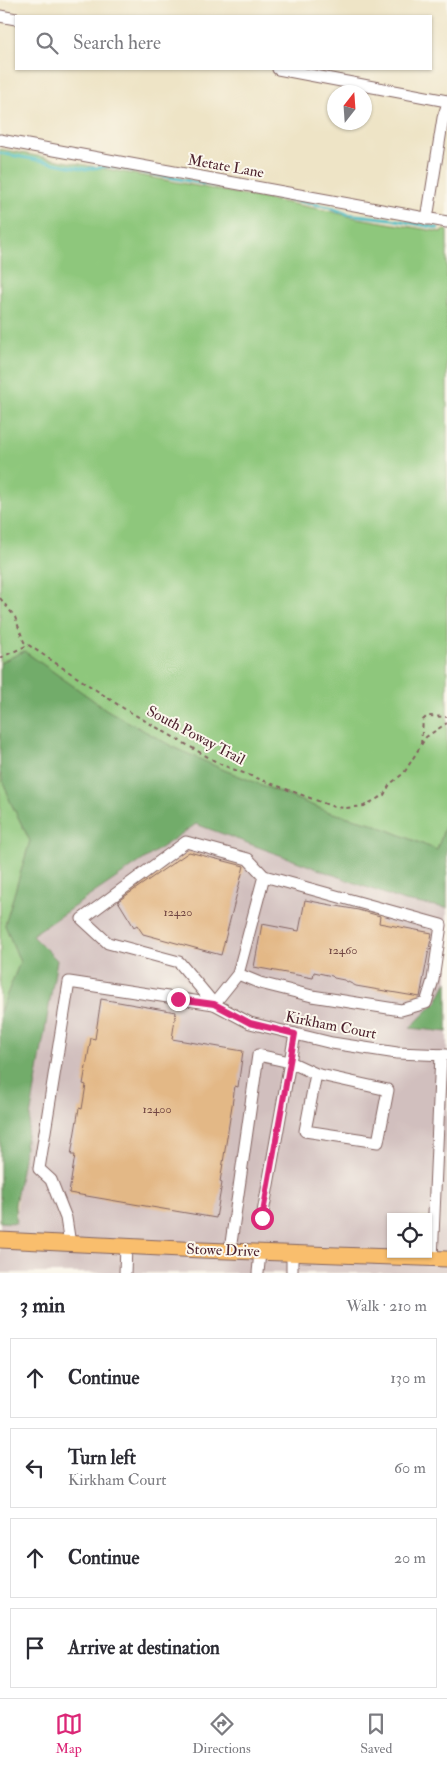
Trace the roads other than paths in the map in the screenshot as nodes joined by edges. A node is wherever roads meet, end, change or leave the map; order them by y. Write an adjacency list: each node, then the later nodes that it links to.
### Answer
1 (0, 16): 2 (street)
2 (15, 19)
3 (283, 70): 4 (street)
4 (447, 101)
5 (447, 106): 7 (street)
6 (0, 140): 7 (street, Metate Lane)
7 (427, 219): 8 (street, Metate Lane)
8 (447, 222)
9 (264, 876): 10 (street); 10 (street); 11 (street)
10 (238, 974): 11 (street)
11 (214, 1004): 12 (street, Kirkham Court); 18 (street)
12 (295, 1034): 13 (street, Kirkham Court); 14 (street)
13 (444, 1055): 23 (street)
14 (290, 1062): 15 (street); 16 (street); 20 (street)
15 (316, 1074): 15 (street)
16 (262, 1218)
17 (0, 1240): 18 (main road, Stowe Drive)
18 (70, 1244): 19 (main road, Stowe Drive)
19 (126, 1246): 20 (main road, Stowe Drive); 24 (street)
20 (230, 1250): 21 (main road, Stowe Drive)
21 (260, 1252): 22 (main road, Stowe Drive); 25 (street)
22 (292, 1253): 23 (main road, Stowe Drive); 26 (street)
23 (437, 1264)
24 (125, 1273)
25 (258, 1273)
26 (292, 1273)

